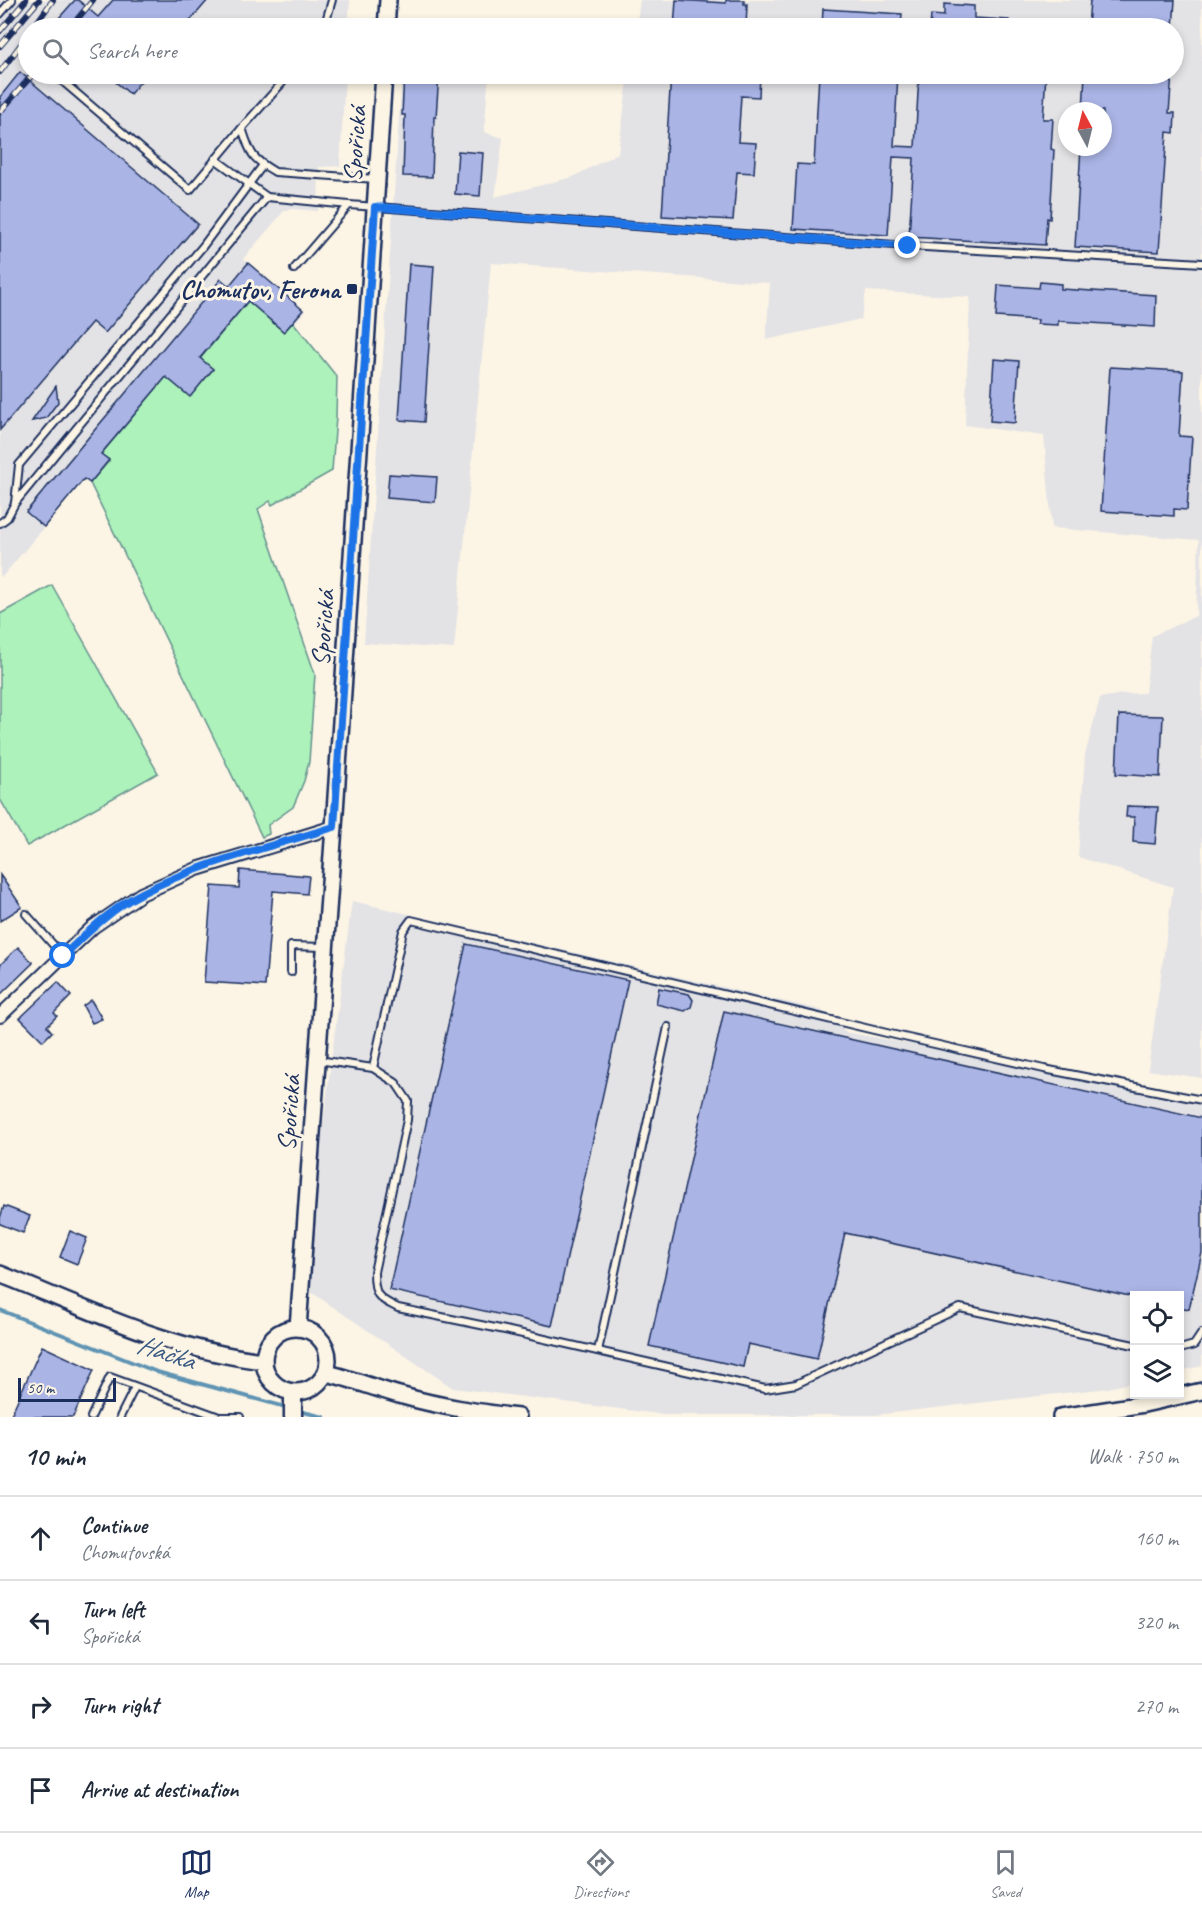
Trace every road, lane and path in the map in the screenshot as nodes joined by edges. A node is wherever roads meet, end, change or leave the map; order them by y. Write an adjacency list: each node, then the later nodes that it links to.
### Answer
1 (12, 0): 4 (lane)
2 (332, 0): 5 (lane)
3 (388, 0): 6 (street)
4 (0, 14)
5 (327, 18)
6 (387, 18)
7 (66, 84): 11 (lane)
8 (281, 84): 10 (lane)
9 (383, 84): 13 (street, Spořická)
10 (242, 128): 11 (lane); 12 (lane)
11 (215, 159): 14 (lane)
12 (263, 165): 13 (lane); 14 (lane)
13 (377, 179): 17 (street, Spořická)
14 (249, 183): 15 (lane); 20 (lane)
15 (267, 197): 16 (lane); 20 (lane)
16 (349, 205): 17 (lane); 19 (lane)
17 (375, 207): 18 (lane); 22 (street, Spořická)
18 (1202, 263)
19 (294, 269)
20 (15, 503): 21 (lane)
21 (0, 524)
22 (334, 827): 24 (street, Spořická); 25 (street)
23 (26, 914): 25 (lane)
24 (325, 947): 26 (lane); 29 (street, Spořická)
25 (63, 956): 27 (street)
26 (291, 972)
27 (0, 1016)
28 (668, 1027): 37 (lane)
29 (317, 1060): 30 (lane); 33 (street, Spořická)
30 (374, 1068): 31 (lane); 37 (lane)
31 (1202, 1100)
32 (0, 1275): 38 (street)
33 (298, 1328): 38 (street); 39 (street)
34 (1202, 1333): 36 (lane)
35 (1130, 1344): 37 (lane)
36 (1184, 1348)
37 (598, 1351)
38 (264, 1361): 42 (street)
39 (327, 1373): 42 (street); 48 (street)
40 (135, 1387): 43 (lane); 44 (lane); 45 (lane)
41 (1202, 1392): 49 (street)
42 (293, 1395): 47 (main road)
43 (91, 1417)
44 (120, 1417)
45 (219, 1417): 46 (lane)
46 (240, 1417)
47 (293, 1417)
48 (518, 1417)
49 (1061, 1417)

